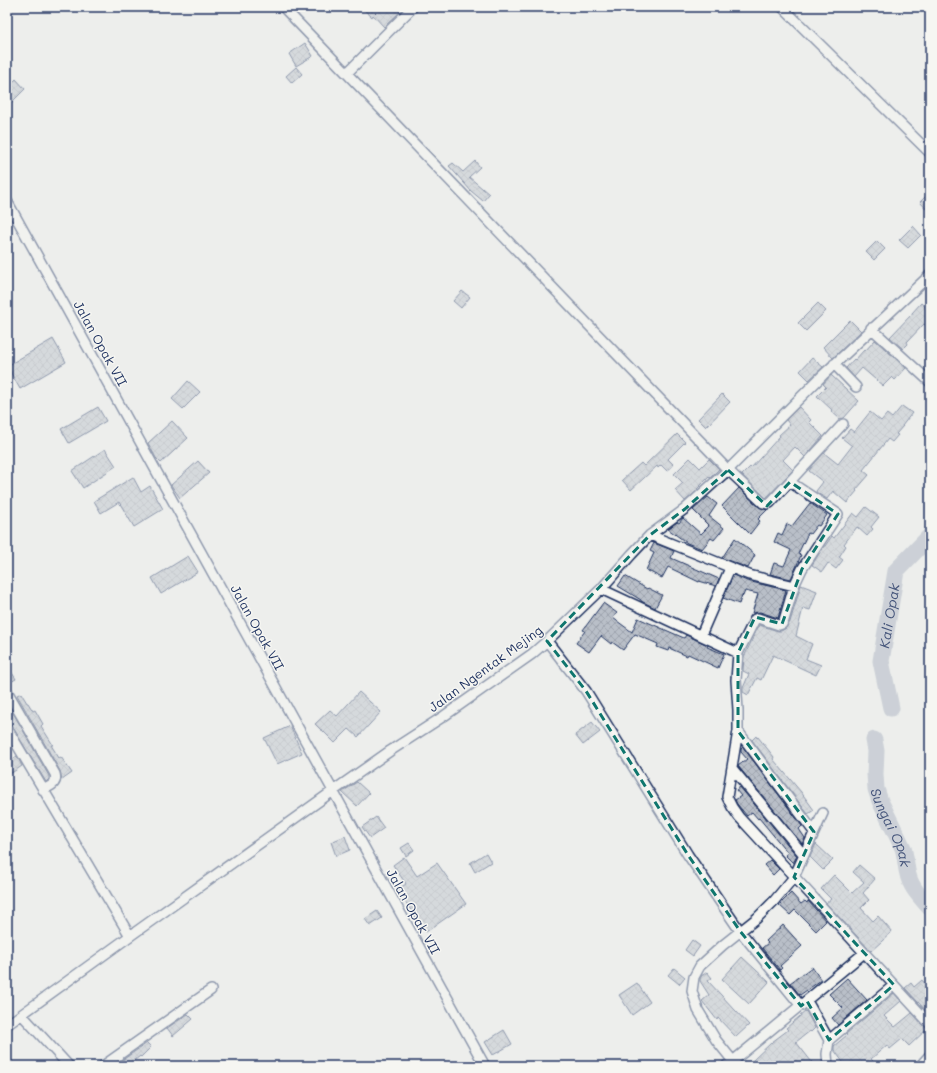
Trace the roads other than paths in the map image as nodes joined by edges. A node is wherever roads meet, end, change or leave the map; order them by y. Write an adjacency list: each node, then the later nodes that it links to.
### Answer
1 (283, 7): 4 (street)
2 (413, 7): 4 (street)
3 (782, 7): 5 (street)
4 (347, 73): 13 (street)
5 (930, 153)
6 (7, 201): 27 (street, Jalan Opak VII)
7 (928, 278): 8 (street, Jalan Ngentak Mejing)
8 (871, 328): 9 (street, Jalan Ngentak Mejing); 10 (street)
9 (834, 364): 11 (street); 13 (street, Jalan Ngentak Mejing)
10 (930, 382)
11 (856, 386)
12 (843, 424): 14 (street)
13 (728, 470): 14 (street); 15 (street, Jalan Ngentak Mejing)
14 (790, 482): 17 (street)
15 (650, 535): 16 (street); 18 (street, Jalan Ngentak Mejing)
16 (730, 568): 17 (street); 19 (street)
17 (794, 586): 21 (street)
18 (601, 589): 19 (street); 20 (street, Jalan Ngentak Mejing)
19 (701, 635): 21 (street)
20 (547, 640): 27 (street, Jalan Ngentak Mejing); 32 (street)
21 (738, 654): 24 (street)
22 (7, 691): 26 (street)
23 (7, 728): 26 (street)
24 (738, 731): 25 (street); 29 (street)
25 (732, 768): 30 (street); 31 (street)
26 (43, 790): 33 (street)
27 (333, 791): 33 (street, Jalan Ngentak Mejing); 46 (street, Jalan Opak VII)
28 (823, 813): 29 (street)
29 (814, 832): 30 (street)
30 (804, 855): 31 (street)
31 (794, 876): 32 (street); 34 (street)
32 (740, 931): 37 (street); 43 (street)
33 (130, 936): 38 (street, Jalan Ngentak Mejing)
34 (864, 953): 35 (street); 37 (street)
35 (894, 985): 39 (street); 41 (street)
36 (211, 990): 45 (street)
37 (804, 1003): 41 (street); 43 (street)
38 (22, 1015): 40 (street, Jalan Ngentak Mejing); 44 (street)
39 (930, 1024)
40 (7, 1025)
41 (829, 1040): 47 (street)
42 (930, 1055): 48 (street)
43 (732, 1064)
44 (69, 1066)
45 (103, 1066)
46 (485, 1066)
47 (828, 1066)
48 (920, 1066)

